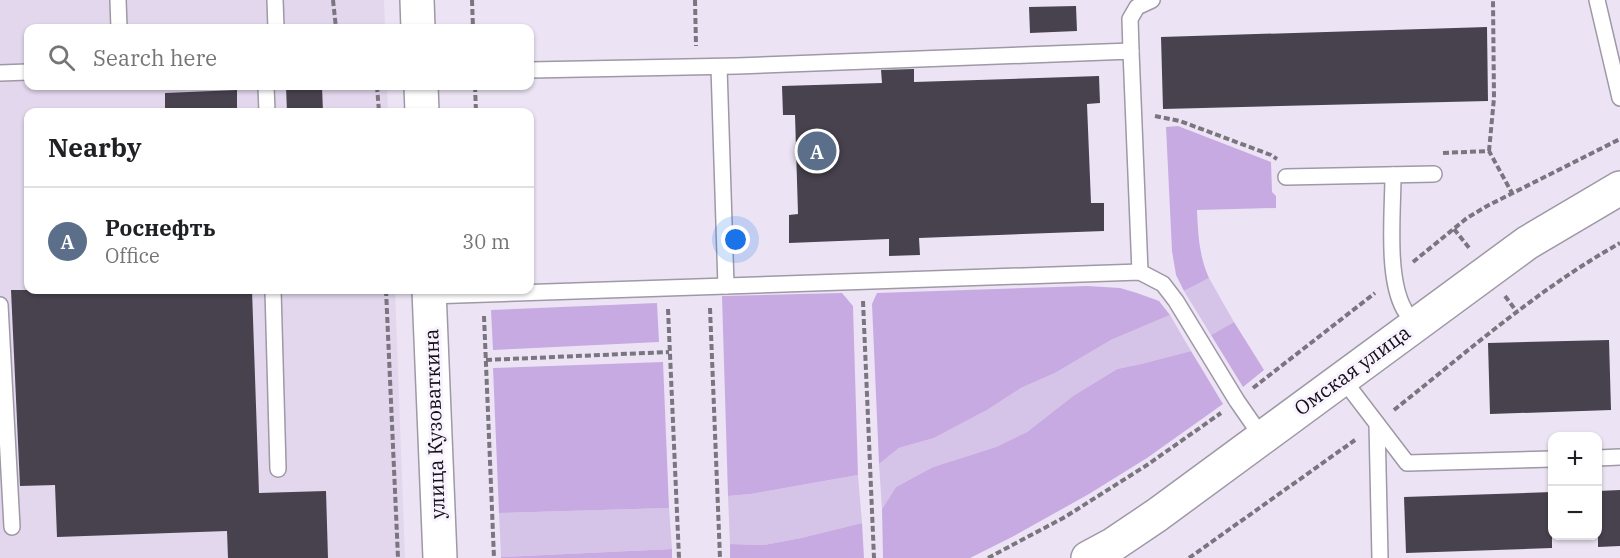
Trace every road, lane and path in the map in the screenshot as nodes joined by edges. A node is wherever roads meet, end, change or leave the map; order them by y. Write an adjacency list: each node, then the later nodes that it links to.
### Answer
1 (118, 0): 9 (lane)
2 (275, 0): 10 (lane)
3 (333, 0): 11 (path)
4 (417, 0): 12 (main road)
5 (472, 0): 13 (path)
6 (1152, 0): 14 (lane)
7 (1493, 0): 29 (path)
8 (1597, 0): 23 (lane)
9 (119, 24)
10 (276, 24)
11 (336, 24)
12 (418, 24)
13 (473, 24)
14 (1131, 51): 15 (lane); 35 (lane)
15 (719, 67): 16 (lane); 39 (lane)
16 (534, 70)
17 (24, 72): 18 (lane)
18 (0, 73)
19 (267, 90): 24 (lane)
20 (377, 90): 25 (path)
21 (421, 90): 26 (main road)
22 (475, 90): 27 (path)
23 (1620, 98)
24 (267, 108)
25 (379, 108)
26 (422, 108)
27 (476, 108)
28 (1620, 139): 36 (path)
29 (1489, 151)
30 (1434, 174): 31 (lane)
31 (1393, 175): 32 (lane); 36 (lane)
32 (1286, 177)
33 (1620, 188): 47 (main road, Омская улица)
34 (1620, 243): 52 (path)
35 (1140, 272): 37 (lane); 51 (lane)
36 (1395, 277): 47 (lane); 51 (path)
37 (862, 281): 39 (lane); 66 (path)
38 (709, 286): 39 (lane); 40 (lane); 65 (path)
39 (726, 286)
40 (667, 288): 41 (lane); 48 (path)
41 (534, 292)
42 (273, 294): 59 (lane)
43 (386, 294): 61 (path)
44 (429, 294): 62 (main road, улица Кузоваткина)
45 (483, 294): 49 (path)
46 (0, 305): 60 (lane)
47 (1415, 324): 50 (main road, Омская улица)
48 (669, 352): 49 (path); 64 (path)
49 (486, 360): 63 (path)
50 (1342, 378): 52 (lane); 53 (main road, Омская улица)
51 (1237, 401): 53 (lane); 67 (path)
52 (1377, 424): 57 (lane); 58 (lane); 69 (path)
53 (1262, 437): 68 (main road, Омская улица)
54 (1620, 457): 55 (lane)
55 (1602, 458)
56 (1548, 459): 58 (lane)
57 (1378, 464): 58 (lane); 70 (lane)
58 (1407, 464)
59 (278, 469)
60 (12, 527)
61 (398, 558)
62 (440, 558)
63 (494, 558)
64 (679, 558)
65 (720, 558)
66 (874, 558)
67 (988, 558)
68 (1088, 558)
69 (1189, 558)
70 (1380, 558)

